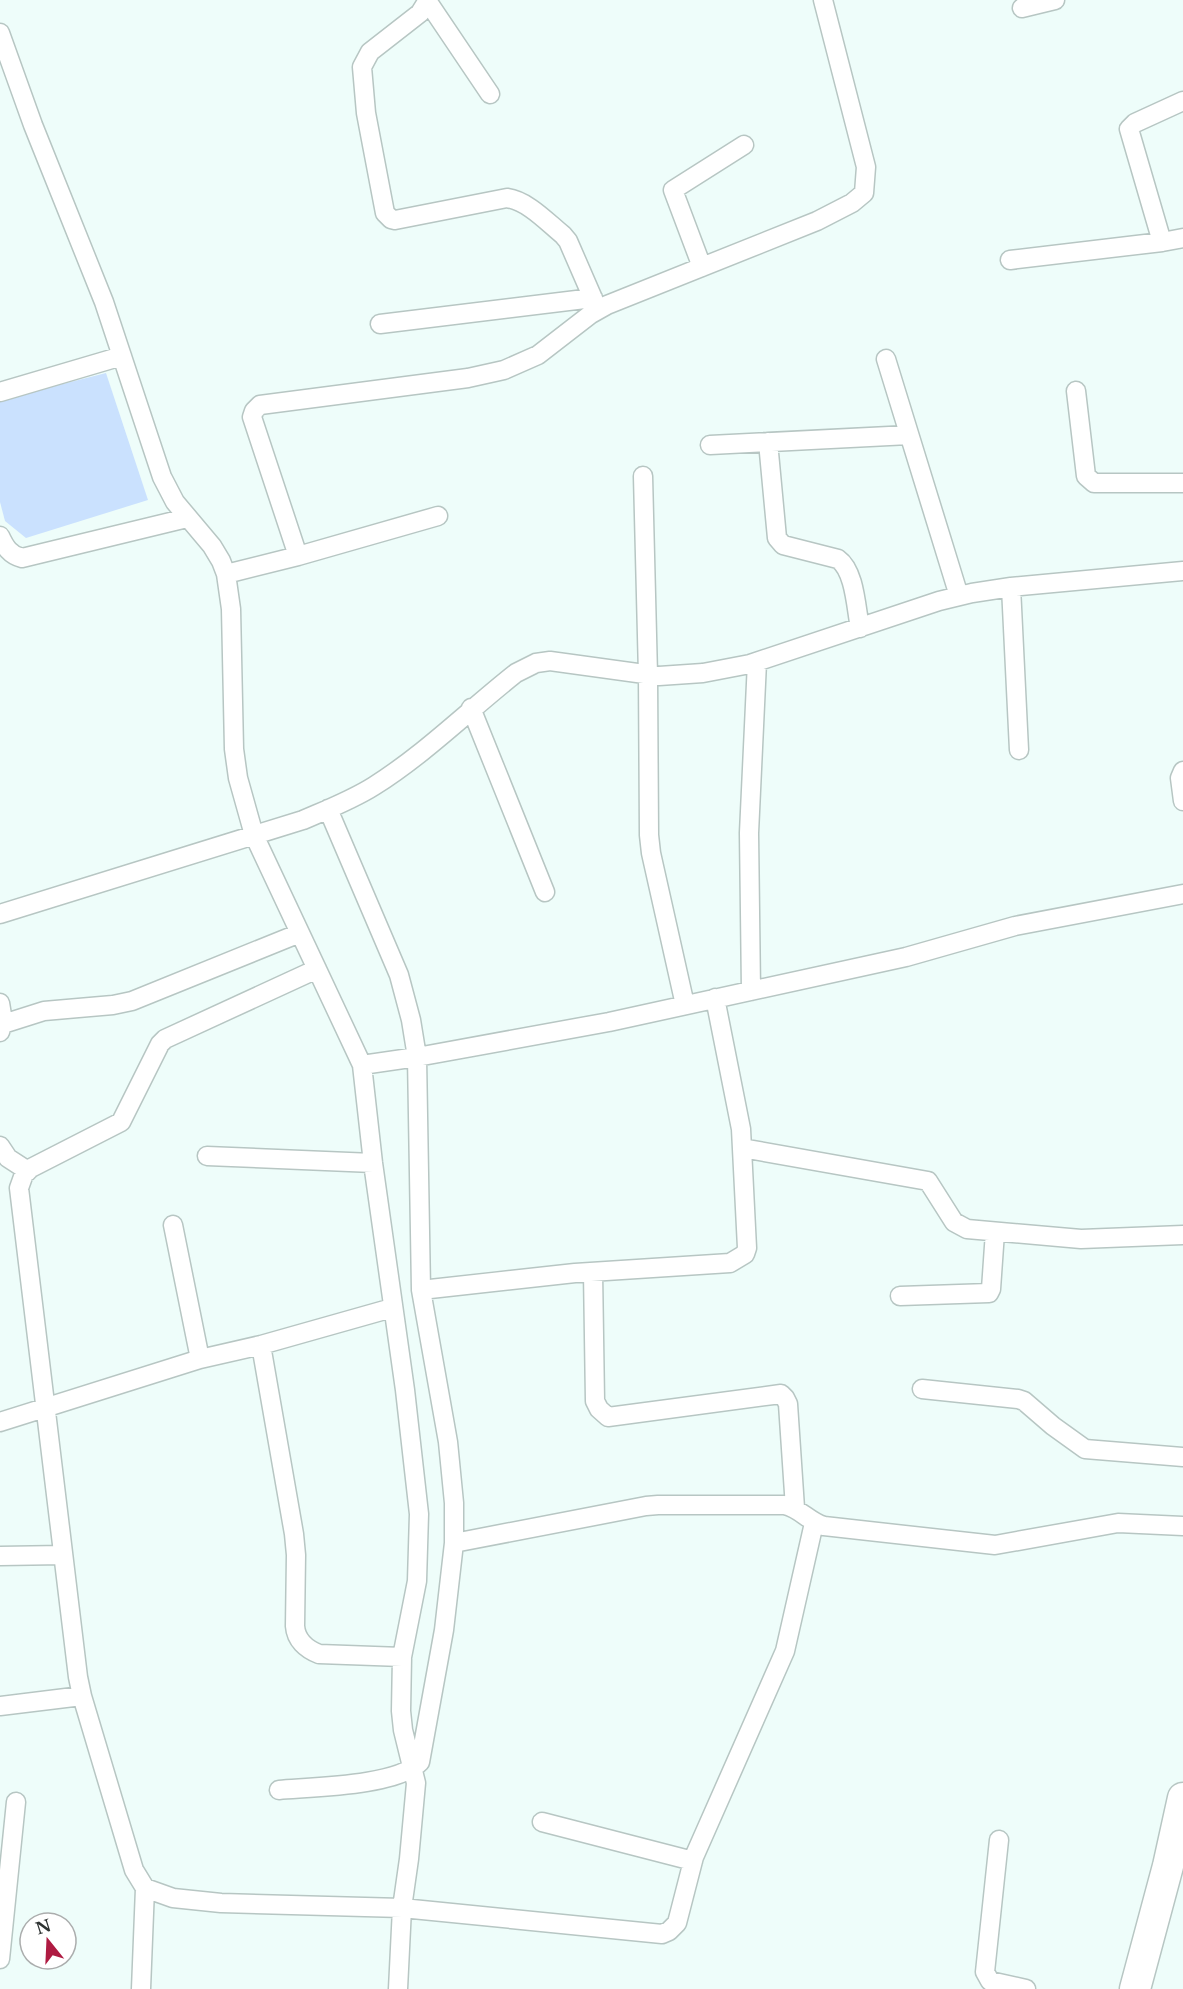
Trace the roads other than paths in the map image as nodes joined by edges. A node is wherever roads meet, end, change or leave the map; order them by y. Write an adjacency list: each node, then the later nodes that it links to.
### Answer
1 (823, 0): 12 (street)
2 (1055, 0): 4 (street)
3 (428, 1): 6 (street); 13 (street)
4 (1022, 8)
5 (0, 33): 15 (street)
6 (490, 94)
7 (1183, 101): 10 (street)
8 (744, 145): 12 (street)
9 (1183, 238): 10 (street)
10 (1162, 242): 11 (street)
11 (1010, 260)
12 (702, 267): 13 (street)
13 (595, 304): 14 (street); 27 (street)
14 (380, 324)
15 (122, 356): 18 (street); 25 (street)
16 (886, 359): 19 (street)
17 (1076, 391): 23 (street)
18 (0, 392)
19 (909, 435): 20 (street); 31 (street)
20 (768, 442): 21 (street); 32 (street)
21 (710, 445)
22 (643, 476): 34 (street)
23 (1183, 483)
24 (438, 516): 27 (street)
25 (188, 518): 26 (street); 29 (street)
26 (0, 536)
27 (291, 558): 29 (street)
28 (1183, 571): 30 (street)
29 (226, 574): 40 (street)
30 (1011, 587): 31 (street); 36 (street)
31 (959, 596): 32 (street)
32 (860, 628): 33 (street)
33 (757, 662): 34 (street); 46 (street)
34 (648, 675): 35 (street); 49 (street)
35 (471, 708): 39 (street); 41 (street)
36 (1019, 750)
37 (1183, 771): 38 (street)
38 (1183, 801)
39 (328, 809): 40 (street); 51 (street)
40 (254, 835): 43 (street); 44 (street)
41 (545, 892)
42 (1183, 894): 46 (street)
43 (0, 914)
44 (300, 933): 45 (street); 50 (street)
45 (317, 969): 52 (street); 57 (street)
46 (751, 991): 47 (street)
47 (715, 998): 49 (street); 54 (street)
48 (0, 1003): 50 (street)
49 (685, 1005): 51 (street)
50 (2, 1028)
51 (400, 1059): 52 (street); 62 (street)
52 (362, 1065): 56 (street)
53 (0, 1146): 57 (street)
54 (742, 1149): 59 (street); 61 (street)
55 (207, 1156): 56 (street)
56 (373, 1163): 64 (street)
57 (28, 1171): 68 (street)
58 (173, 1226): 66 (street)
59 (995, 1232): 60 (street); 63 (street)
60 (1183, 1234)
61 (593, 1272): 62 (street); 71 (street)
62 (421, 1290): 74 (street)
63 (900, 1296)
64 (392, 1308): 65 (street); 77 (street)
65 (261, 1345): 66 (street); 77 (street)
66 (200, 1359): 68 (street)
67 (922, 1389): 70 (street)
68 (44, 1409): 69 (street); 75 (street)
69 (0, 1422)
70 (1183, 1458)
71 (795, 1508): 72 (street); 74 (street)
72 (814, 1523): 73 (street); 86 (street)
73 (1183, 1526)
74 (454, 1543): 80 (street)
75 (63, 1555): 76 (street); 78 (street)
76 (0, 1556)
77 (402, 1657): 80 (street)
78 (82, 1696): 79 (street); 87 (street)
79 (0, 1706)
80 (413, 1769): 81 (street); 88 (street)
81 (279, 1790)
82 (1183, 1797): 93 (highway)
83 (16, 1802): 89 (street)
84 (542, 1822): 86 (street)
85 (999, 1840): 90 (street)
86 (693, 1861): 88 (street)
87 (145, 1888): 88 (street); 91 (street)
88 (402, 1908): 92 (street)
89 (0, 1959)
90 (1018, 1988)
91 (141, 1989)
92 (398, 1989)
93 (1135, 1989)

